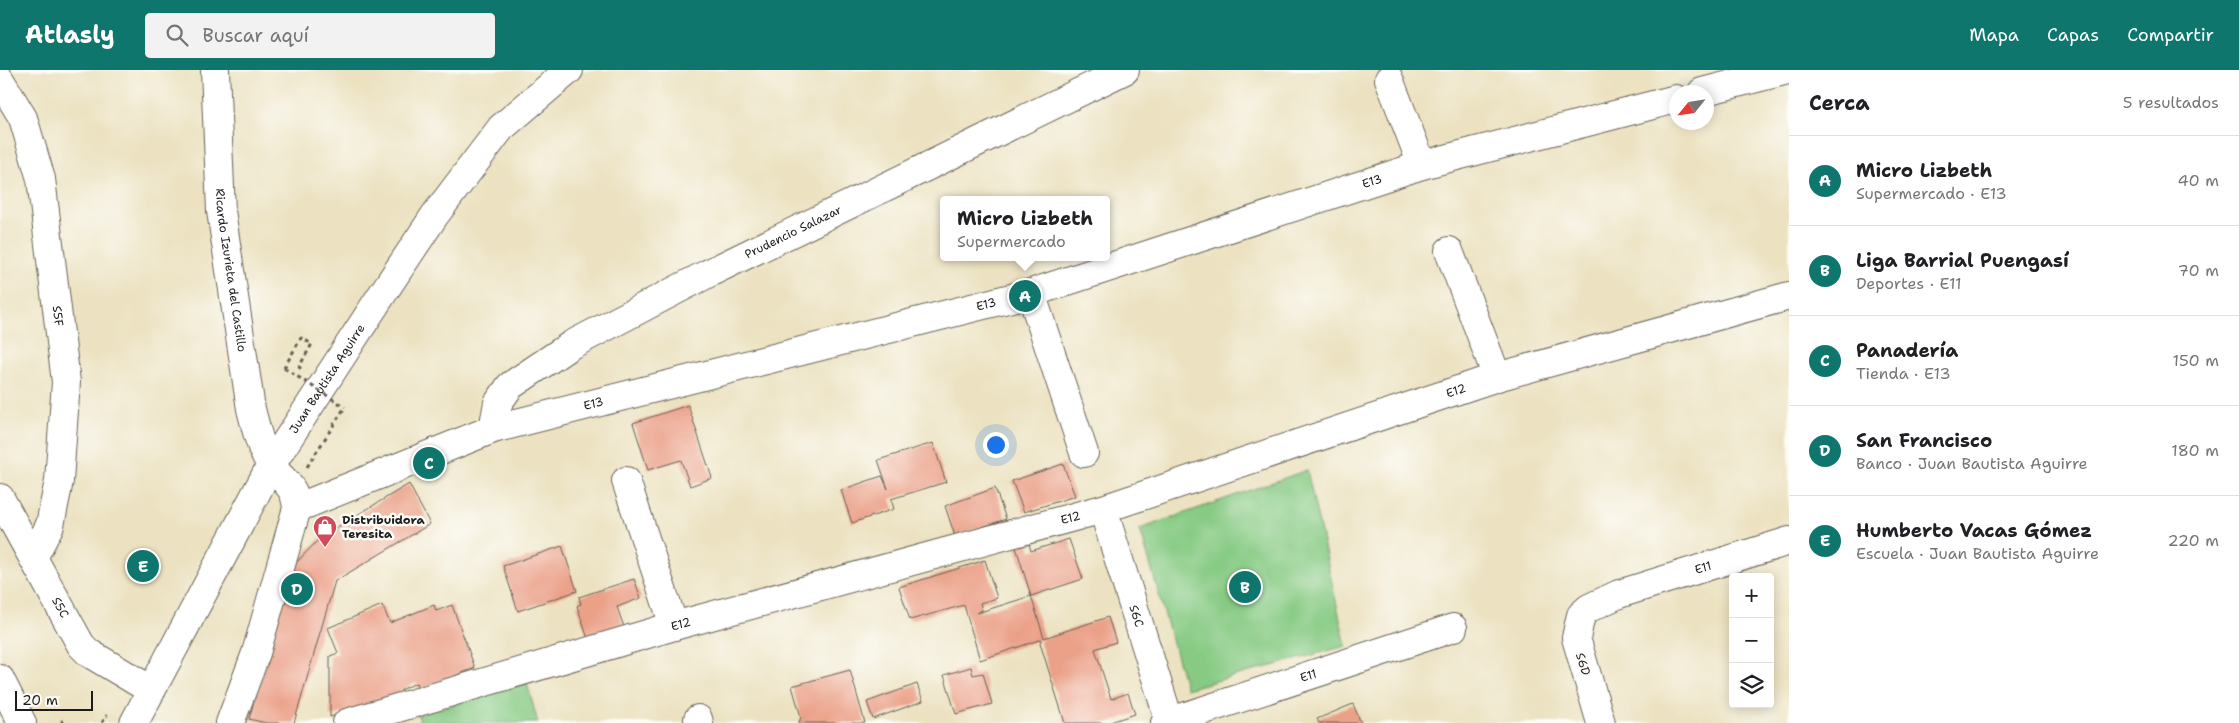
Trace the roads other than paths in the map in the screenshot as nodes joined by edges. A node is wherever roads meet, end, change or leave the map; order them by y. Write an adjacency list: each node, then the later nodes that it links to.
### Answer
1 (215, 70): 16 (main road, Ricardo Izurieta del Castillo)
2 (569, 70): 16 (main road, Juan Bautista Aguirre)
3 (1125, 70): 14 (main road, Prudencio Salazar)
4 (1788, 70): 7 (main road)
5 (0, 80): 22 (main road, S5F)
6 (1389, 80): 9 (main road)
7 (1714, 89)
8 (1669, 101): 9 (main road, E13)
9 (1422, 166): 11 (main road, E13)
10 (1449, 251): 13 (main road)
11 (1031, 293): 14 (main road, E13); 15 (main road)
12 (1789, 296): 13 (main road, E12)
13 (1497, 377): 20 (main road, E12)
14 (494, 429): 19 (main road, E13)
15 (1084, 453)
16 (271, 465): 19 (main road, Ricardo Izurieta del Castillo); 27 (main road, Juan Bautista Aguirre)
17 (626, 481): 24 (main road)
18 (0, 498): 22 (main road, S5C)
19 (297, 508): 31 (main road)
20 (1103, 508): 24 (main road, E12); 28 (main road, S6C)
21 (1789, 541): 23 (main road, E11)
22 (34, 556): 27 (main road, S5C)
23 (1589, 608): 33 (main road, S6D)
24 (674, 626): 32 (main road, E12)
25 (1453, 628): 28 (main road, E11)
26 (0, 679): 29 (main road)
27 (151, 690): 30 (main road, Juan Bautista Aguirre)
28 (1168, 722)
29 (22, 723)
30 (134, 723)
31 (230, 723)
32 (348, 723)
33 (1601, 723)

